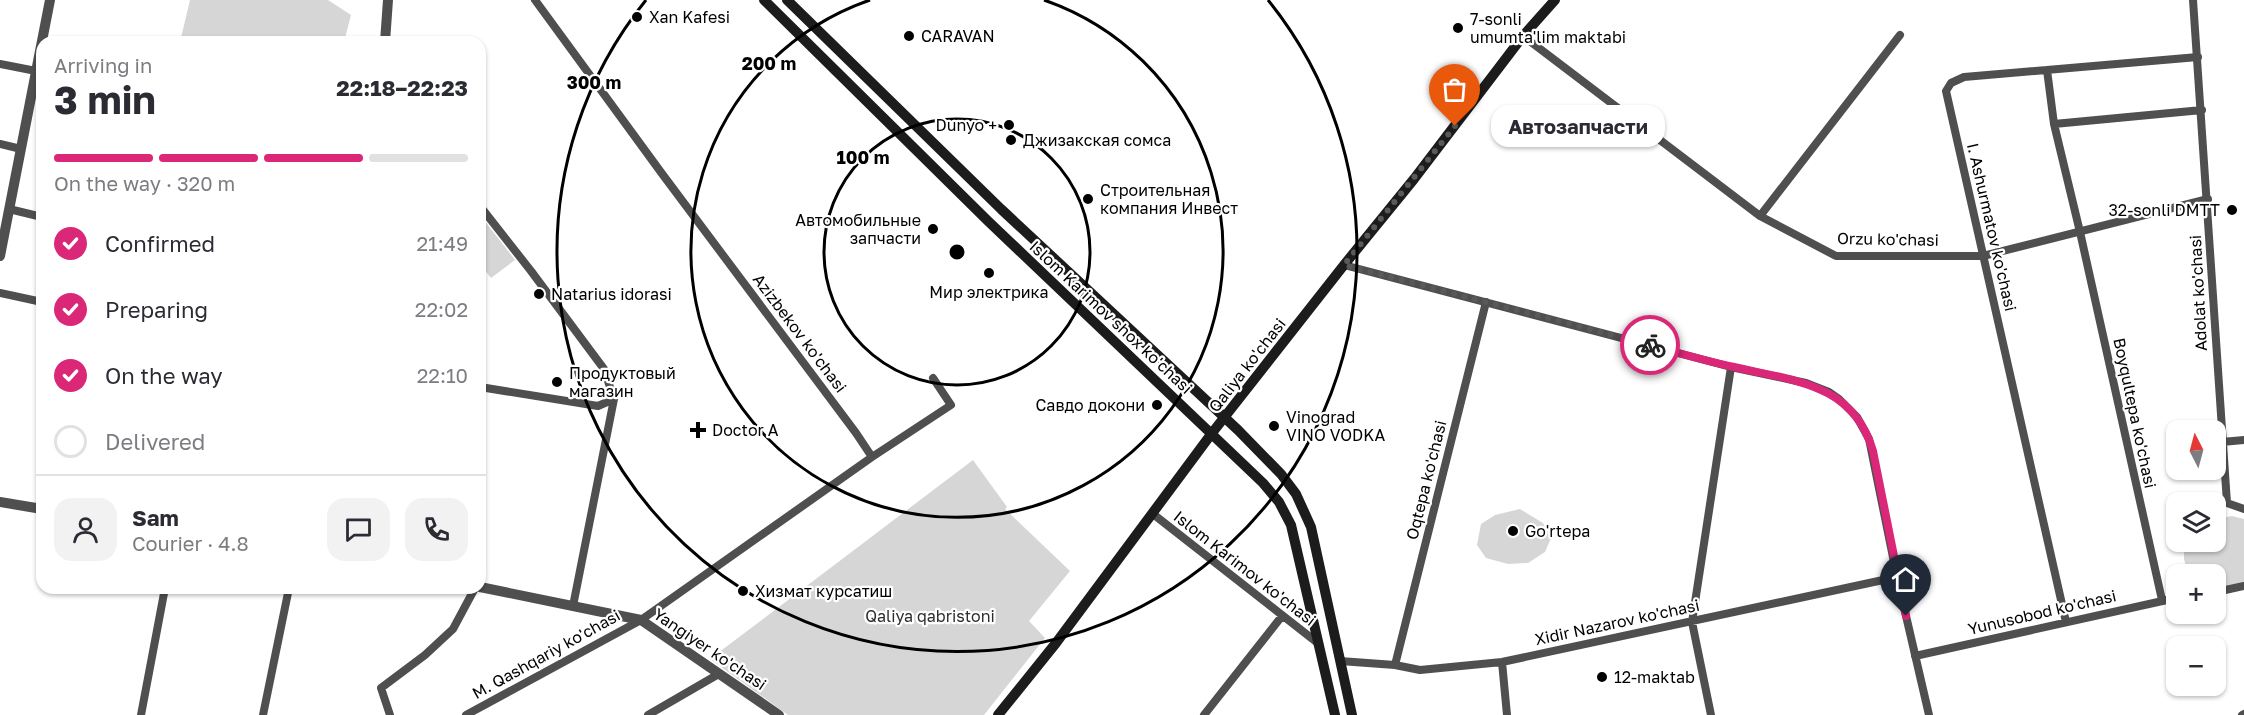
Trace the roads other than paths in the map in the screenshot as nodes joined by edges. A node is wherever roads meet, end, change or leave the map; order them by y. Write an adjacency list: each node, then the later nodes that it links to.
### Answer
1 (50, 0): 9 (street)
2 (388, 0): 10 (street)
3 (535, 0): 45 (street, Azizbekov ko'chasi)
4 (764, 0): 16 (main road, Islom Karimov shox ko'chasi)
5 (787, 0): 13 (main road, Islom Karimov shox ko'chasi)
6 (1546, 0): 11 (main road, Qaliya ko'chasi)
7 (1555, 0): 11 (main road, Qaliya ko'chasi)
8 (2193, 0): 14 (street, Adolat ko'chasi)
9 (43, 36)
10 (385, 36)
11 (1523, 36): 27 (street, Orzu ko'chasi); 32 (main road, Qaliya ko'chasi)
12 (1900, 36): 27 (street)
13 (842, 56): 16 (main road); 40 (main road, Islom Karimov shox ko'chasi)
14 (2198, 57): 18 (street, I. Ashurmatov ko'chasi); 19 (street, Adolat ko'chasi)
15 (0, 64): 17 (street)
16 (830, 65): 42 (main road, Islom Karimov shox ko'chasi)
17 (36, 70): 22 (street)
18 (2047, 70): 20 (street, Boyqultepa ko'chasi); 31 (street, I. Ashurmatov ko'chasi)
19 (2202, 110): 20 (street); 23 (street, Adolat ko'chasi)
20 (2054, 124): 29 (street, Boyqultepa ko'chasi)
21 (0, 144): 22 (street)
22 (21, 149): 24 (street)
23 (2208, 199): 29 (street, Orzu ko'chasi); 41 (street, Adolat ko'chasi)
24 (9, 209): 26 (street); 28 (street)
25 (486, 214): 39 (street)
26 (36, 216)
27 (1760, 216): 31 (street, Orzu ko'chasi)
28 (3, 224): 30 (street)
29 (2080, 232): 31 (street, Orzu ko'chasi); 59 (street, Boyqultepa ko'chasi)
30 (0, 256)
31 (1983, 256): 63 (street, I. Ashurmatov ko'chasi)
32 (1344, 265): 35 (street); 40 (main road, Qaliya ko'chasi)
33 (0, 293): 34 (street)
34 (36, 301)
35 (1486, 302): 36 (street); 69 (street, Oqtepa ko'chasi)
36 (1731, 367): 51 (street); 64 (street)
37 (933, 378): 45 (street)
38 (486, 388): 39 (street)
39 (614, 399): 60 (street)
40 (1225, 419): 42 (main road, Qaliya ko'chasi); 67 (main road, Islom Karimov shox ko'chasi)
41 (2221, 420)
42 (1212, 434): 50 (main road, Qaliya ko'chasi); 65 (main road, Islom Karimov shox ko'chasi)
43 (2244, 440): 44 (street)
44 (2226, 442)
45 (872, 457): 62 (street)
46 (2225, 480): 49 (street, Adolat ko'chasi)
47 (0, 502): 48 (street)
48 (36, 509)
49 (2244, 509)
50 (1153, 514): 61 (street, Islom Karimov ko'chasi); 77 (main road, Qaliya ko'chasi)
51 (1897, 577): 64 (street, Xidir Nazarov ko'chasi); 66 (street)
52 (2244, 586): 54 (street)
53 (486, 588): 60 (street, Yangiyer ko'chasi)
54 (2226, 590)
55 (164, 594): 71 (street)
56 (288, 594): 72 (street)
57 (472, 594): 73 (street)
58 (2166, 599): 59 (street, Yunusobod ko'chasi)
59 (2162, 600): 63 (street, Yunusobod ko'chasi)
60 (573, 606): 62 (street, Yangiyer ko'chasi)
61 (1282, 616): 65 (street, Islom Karimov ko'chasi); 78 (street)
62 (640, 620): 70 (street, Yangiyer ko'chasi); 74 (street, M. Qashqariy ko'chasi)
63 (2066, 621): 66 (street, Yunusobod ko'chasi)
64 (1692, 622): 68 (street, Xidir Nazarov ko'chasi); 82 (street)
65 (1319, 644): 79 (main road, Islom Karimov shox ko'chasi)
66 (1915, 656): 83 (street)
67 (1340, 661): 69 (street, Xidir Nazarov ko'chasi); 80 (main road, Islom Karimov shox ko'chasi)
68 (1502, 662): 69 (street, Xidir Nazarov ko'chasi); 81 (street)
69 (1395, 665)
70 (717, 675): 75 (street); 76 (street, Yangiyer ko'chasi)
71 (141, 715)
72 (263, 715)
73 (390, 715)
74 (466, 715)
75 (648, 715)
76 (779, 715)
77 (998, 715)
78 (1204, 715)
79 (1335, 715)
80 (1352, 715)
81 (1507, 715)
82 (1711, 715)
83 (1929, 715)

